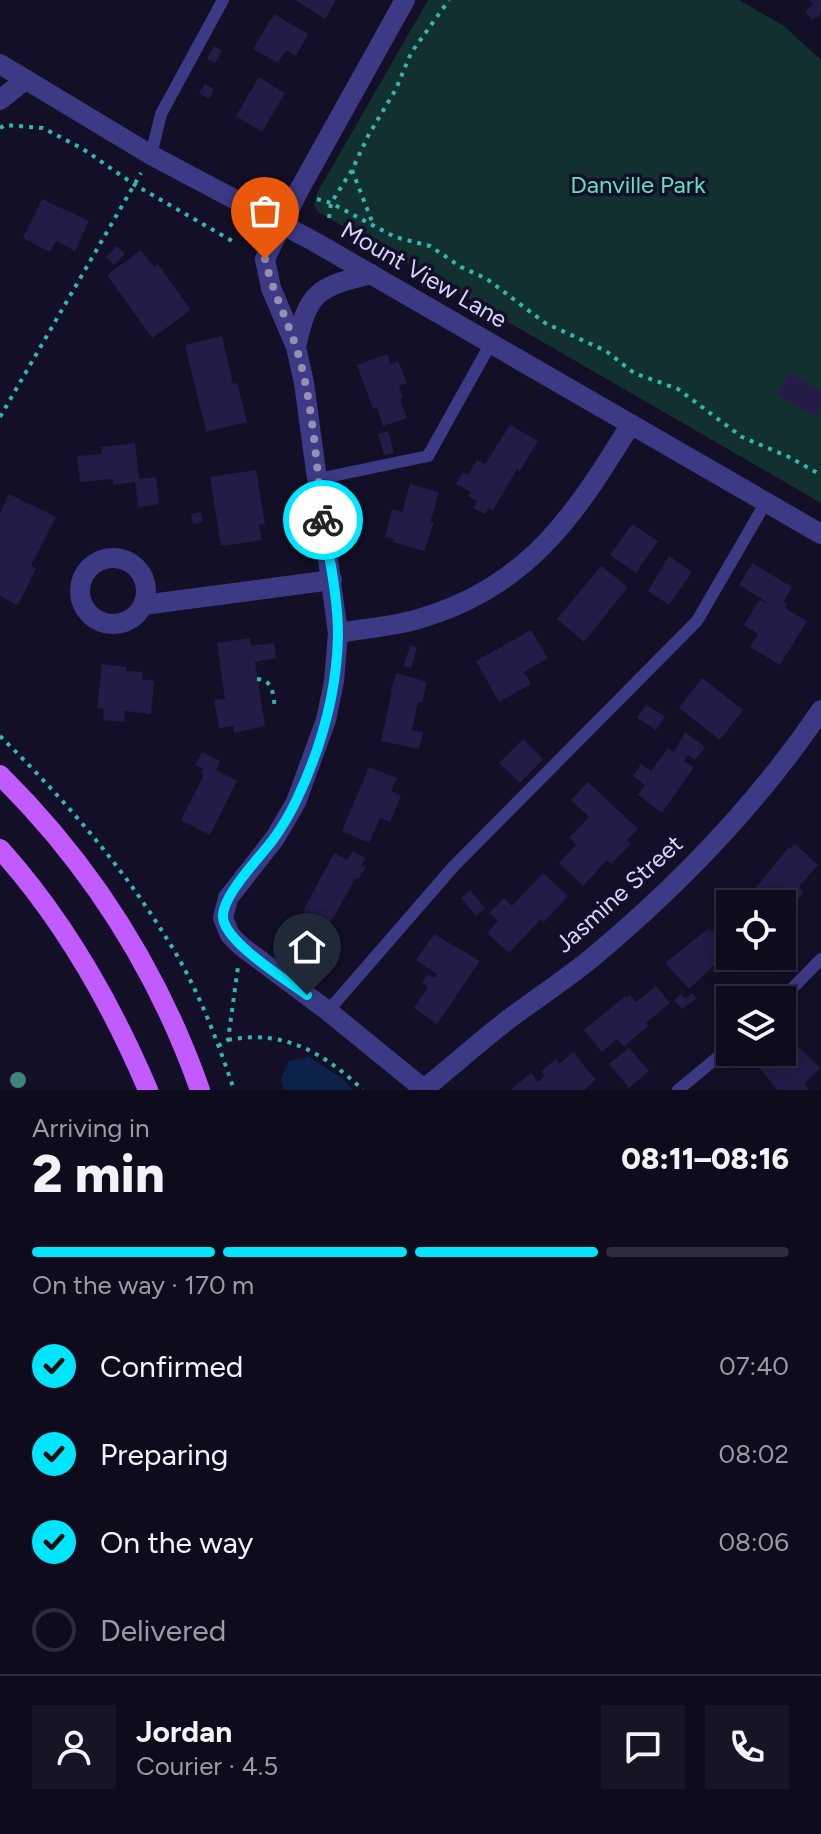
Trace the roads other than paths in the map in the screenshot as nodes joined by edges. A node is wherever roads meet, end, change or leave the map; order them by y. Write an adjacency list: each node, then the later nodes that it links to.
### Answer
1 (223, 0): 6 (lane)
2 (405, 0): 7 (street)
3 (0, 64): 4 (street, Mount View Lane)
4 (24, 81): 5 (street); 6 (street, Mount View Lane)
5 (0, 100)
6 (151, 155): 7 (street, Mount View Lane)
7 (282, 224): 8 (street, Mount View Lane); 10 (street)
8 (371, 274): 9 (street, Mount View Lane); 10 (street)
9 (491, 343): 11 (street, Mount View Lane); 12 (lane)
10 (296, 347): 12 (street)
11 (631, 424): 13 (street, Mount View Lane); 17 (street)
12 (318, 479): 15 (street)
13 (766, 502): 14 (street, Mount View Lane); 23 (lane)
14 (821, 534)
15 (332, 580): 16 (street); 17 (street)
16 (143, 605)
17 (338, 633): 23 (street)
18 (821, 710): 27 (street, Jasmine Street)
19 (0, 775): 26 (main road)
20 (0, 849): 25 (main road)
21 (821, 959): 22 (lane)
22 (795, 986)
23 (328, 1011): 27 (street)
24 (716, 1059): 28 (lane)
25 (148, 1090)
26 (200, 1090)
27 (425, 1090)
28 (678, 1090)

